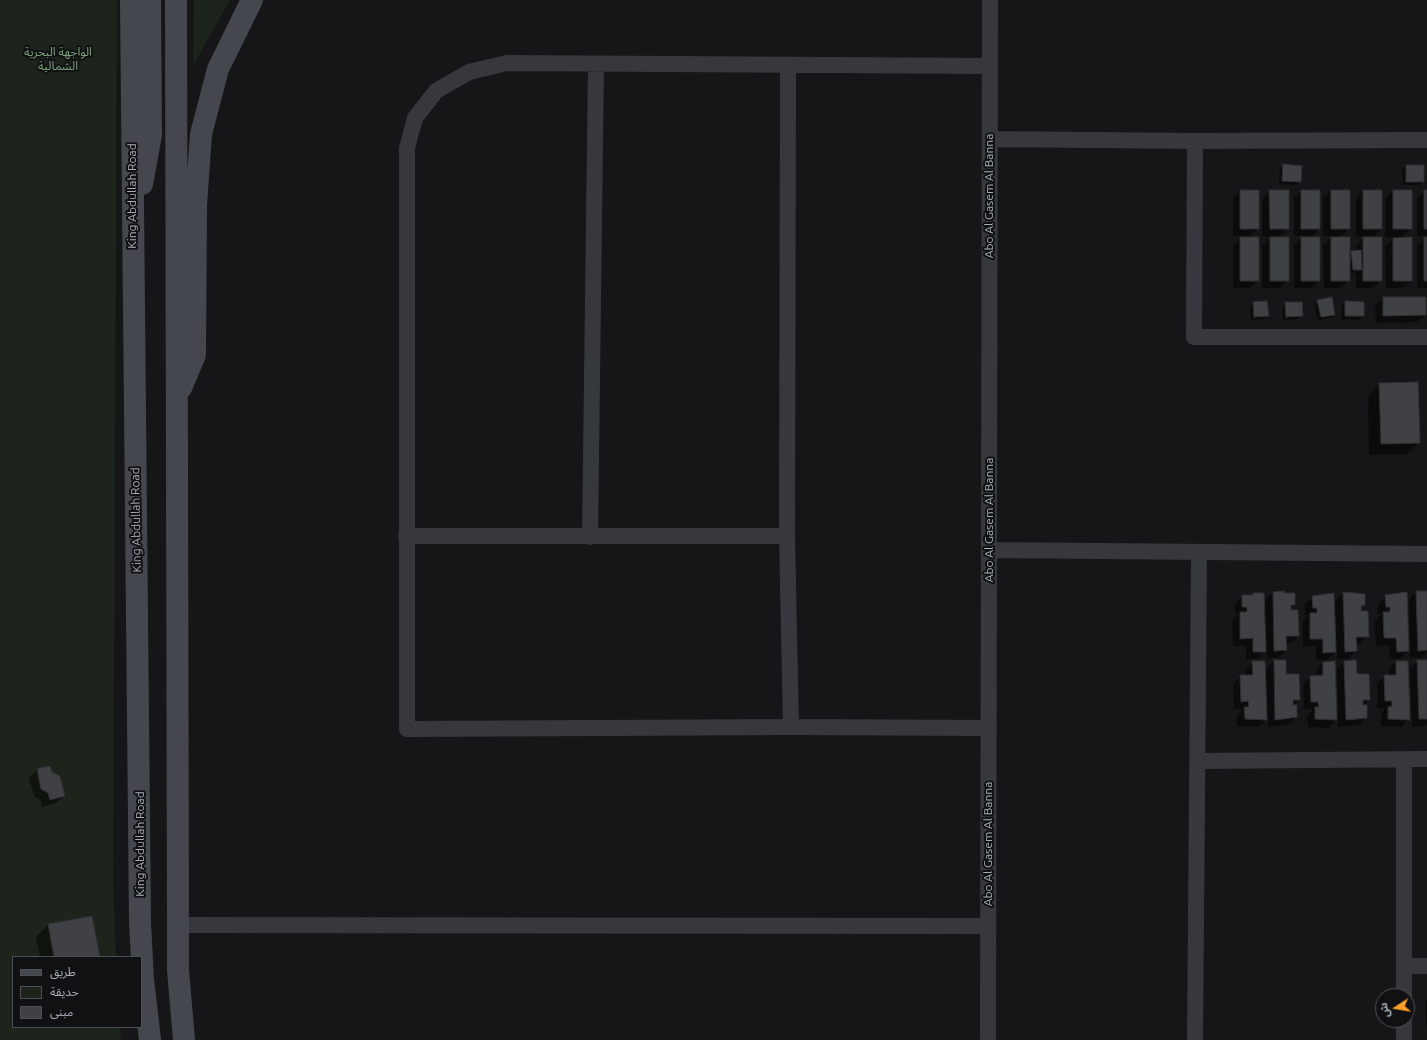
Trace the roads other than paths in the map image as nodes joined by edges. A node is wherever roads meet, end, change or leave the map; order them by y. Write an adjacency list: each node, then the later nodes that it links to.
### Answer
1 (131, 0): 12 (street, King Abdullah Road)
2 (150, 0): 12 (street)
3 (176, 0): 14 (street)
4 (252, 0): 14 (street)
5 (990, 0): 8 (street, Abo Al Gasem Al Banna)
6 (596, 64): 7 (street); 15 (street); 17 (street)
7 (788, 66): 8 (street); 16 (street)
8 (990, 66): 9 (street, Abo Al Gasem Al Banna)
9 (990, 138): 11 (street); 18 (street, Abo Al Gasem Al Banna)
10 (1427, 140): 11 (street)
11 (1195, 141): 13 (street)
12 (132, 234): 28 (street, King Abdullah Road)
13 (1427, 337)
14 (178, 394): 26 (street)
15 (406, 536): 17 (street); 21 (street)
16 (787, 536): 17 (street); 21 (street)
17 (590, 537)
18 (989, 550): 19 (street); 22 (street, Abo Al Gasem Al Banna)
19 (1199, 553): 20 (street); 25 (street)
20 (1427, 554)
21 (790, 727): 22 (street)
22 (989, 728): 27 (street, Abo Al Gasem Al Banna)
23 (1404, 759): 24 (street); 25 (street); 30 (street)
24 (1427, 759)
25 (1198, 761): 37 (street)
26 (178, 925): 27 (street); 35 (street)
27 (988, 926): 36 (street, Abo Al Gasem Al Banna)
28 (142, 956)
29 (142, 960): 34 (street, King Abdullah Road)
30 (1404, 966): 31 (street); 32 (street)
31 (1427, 966)
32 (1404, 988)
33 (1404, 1028): 38 (street)
34 (150, 1040)
35 (184, 1040)
36 (988, 1040)
37 (1195, 1040)
38 (1404, 1040)

